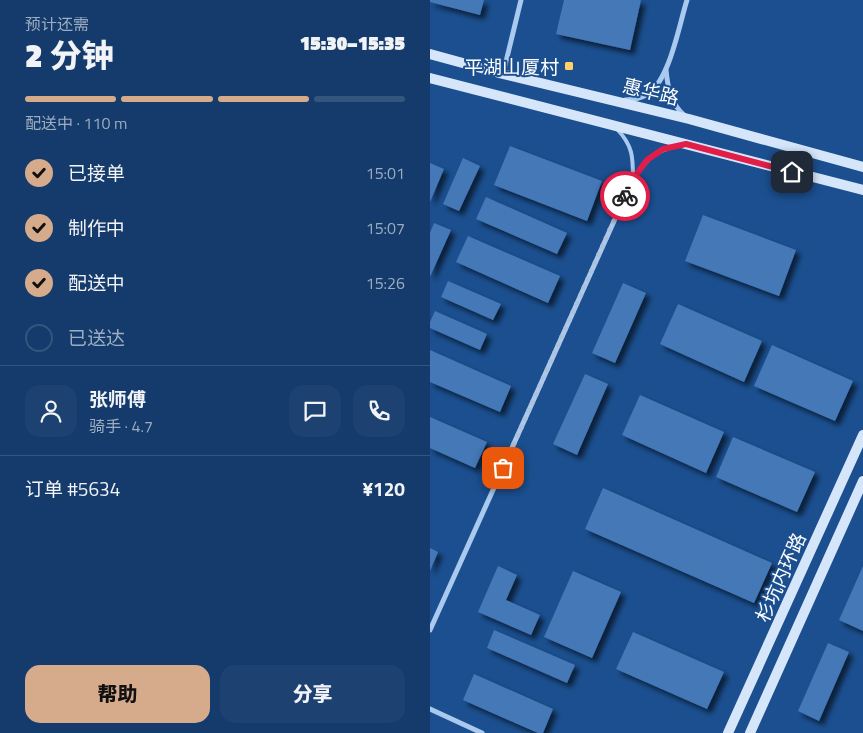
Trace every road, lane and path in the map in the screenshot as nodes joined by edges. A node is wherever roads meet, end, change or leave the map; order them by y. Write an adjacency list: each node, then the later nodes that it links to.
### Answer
1 (521, 0): 5 (street)
2 (687, 0): 4 (street)
3 (430, 54): 5 (main road, 惠华路)
4 (666, 70): 7 (street); 8 (street)
5 (503, 74): 7 (main road, 惠华路)
6 (430, 78): 9 (main road)
7 (617, 101): 8 (main road, 惠华路)
8 (689, 119): 11 (main road, 惠华路)
9 (613, 125): 10 (main road); 12 (lane)
10 (686, 144): 12 (lane); 13 (main road)
11 (863, 167)
12 (633, 179): 16 (street)
13 (863, 190)
14 (863, 435): 19 (main road, 杉坑内环路)
15 (863, 481): 20 (main road, 杉坑内环路)
16 (430, 630)
17 (430, 709): 18 (street)
18 (482, 733)
19 (728, 733)
20 (750, 733)

